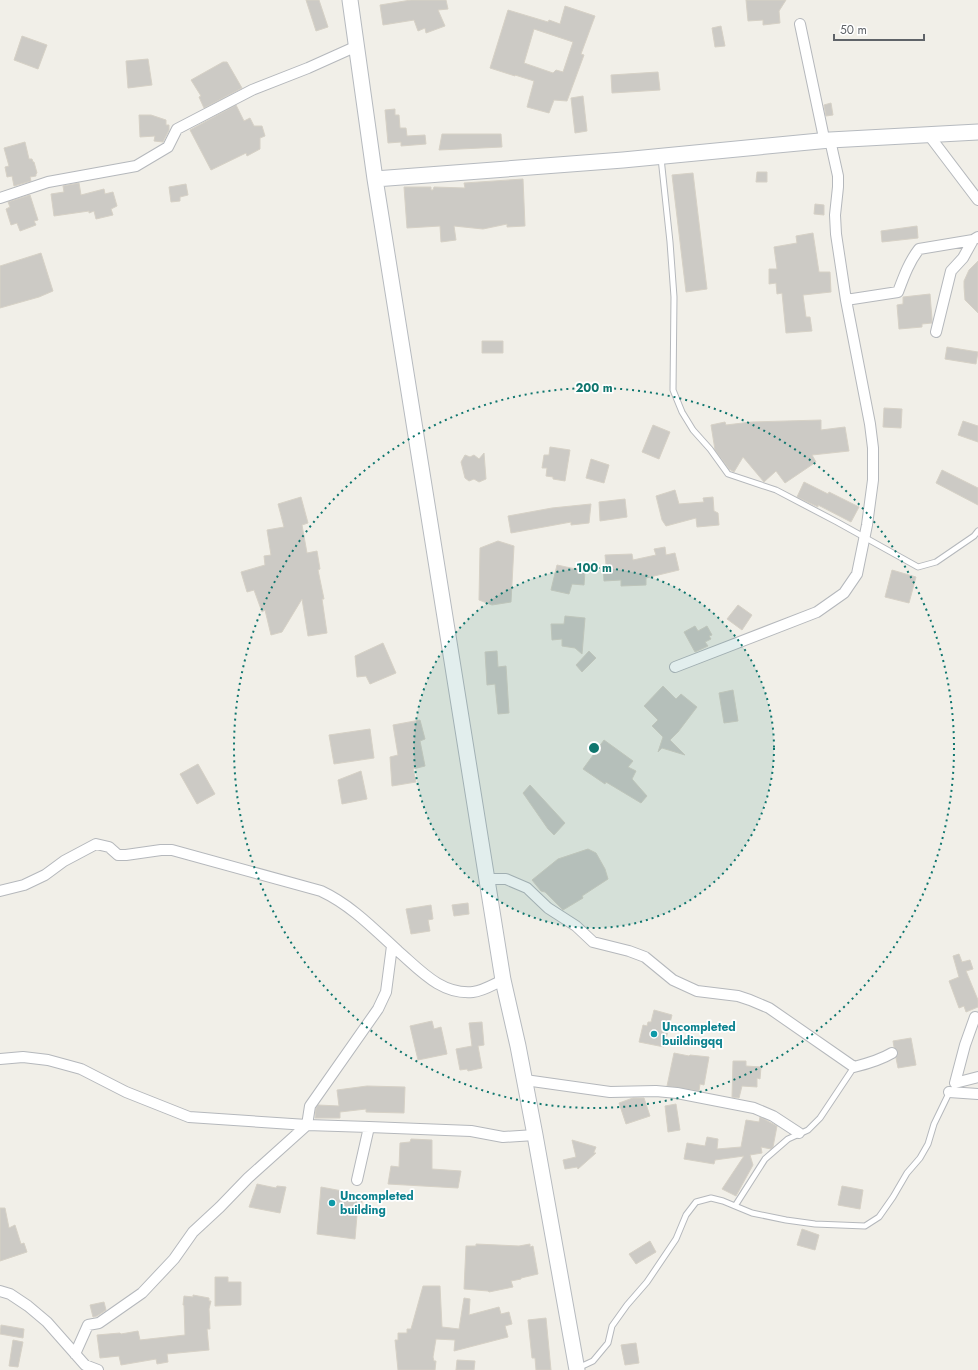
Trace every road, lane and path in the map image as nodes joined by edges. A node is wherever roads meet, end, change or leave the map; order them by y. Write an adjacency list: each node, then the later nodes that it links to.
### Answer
1 (350, 0): 3 (main road)
2 (800, 24): 6 (street)
3 (357, 46): 8 (main road); 9 (street)
4 (978, 132): 5 (main road)
5 (928, 134): 6 (main road); 10 (street)
6 (825, 140): 7 (main road); 12 (street)
7 (661, 156): 8 (main road); 15 (lane)
8 (375, 179): 17 (main road)
9 (0, 198)
10 (978, 200)
11 (976, 239): 12 (street); 13 (street)
12 (846, 300): 15 (street)
13 (936, 332)
14 (978, 531): 15 (lane)
15 (864, 537): 16 (street)
16 (675, 667)
17 (488, 879): 20 (main road); 24 (street)
18 (0, 891): 19 (street)
19 (392, 946): 20 (street); 30 (street)
20 (503, 980): 26 (main road)
21 (975, 1017): 27 (street)
22 (892, 1053): 24 (street)
23 (0, 1059): 30 (street)
24 (854, 1067): 32 (lane)
25 (978, 1077): 27 (street)
26 (525, 1080): 32 (street); 33 (main road)
27 (955, 1083): 28 (lane)
28 (949, 1092): 29 (street); 35 (lane)
29 (978, 1094)
30 (307, 1125): 31 (street); 37 (street)
31 (369, 1127): 33 (street); 34 (street)
32 (799, 1133): 35 (lane)
33 (536, 1135): 38 (main road)
34 (357, 1180)
35 (735, 1206): 38 (lane)
36 (0, 1292): 37 (street)
37 (75, 1354): 39 (street)
38 (577, 1369)
39 (98, 1370)

